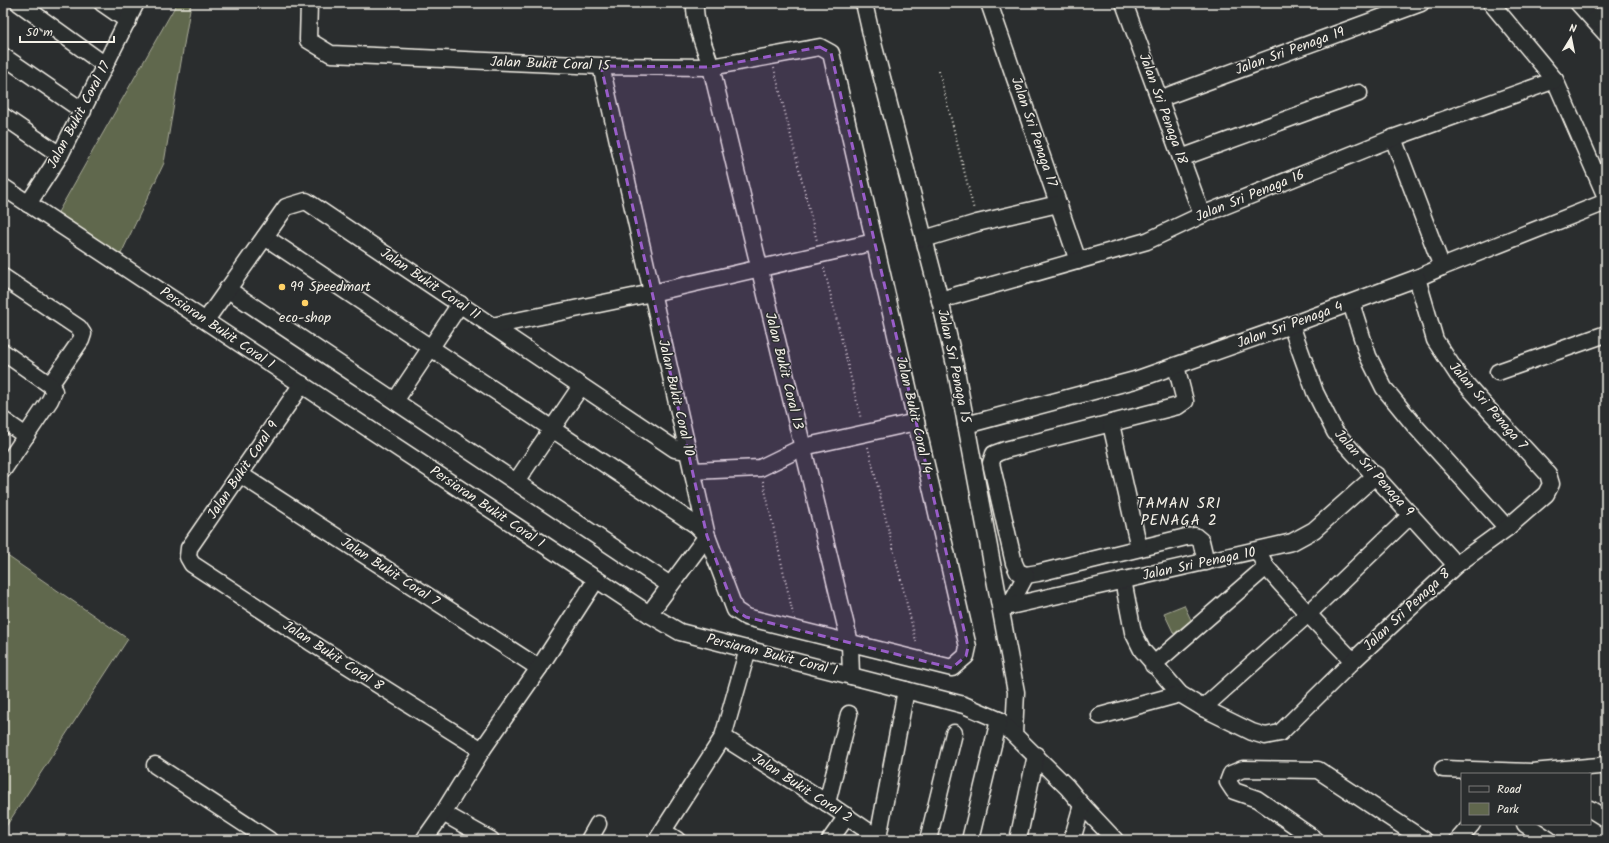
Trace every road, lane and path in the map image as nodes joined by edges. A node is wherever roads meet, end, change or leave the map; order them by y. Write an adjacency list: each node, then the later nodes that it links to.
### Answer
1 (19, 3): 18 (street)
2 (102, 3): 13 (street)
3 (136, 3): 13 (street, Jalan Bukit Coral 17)
4 (310, 3): 19 (street, Jalan Bukit Coral 15)
5 (695, 3): 20 (street, Jalan Bukit Coral 13)
6 (864, 3): 38 (street, Jalan Sri Penaga 15)
7 (989, 3): 34 (street, Jalan Sri Penaga 17)
8 (1124, 3): 24 (street, Jalan Sri Penaga 18)
9 (1421, 3): 24 (street, Jalan Sri Penaga 19)
10 (1491, 3): 22 (street)
11 (1578, 3): 12 (street)
12 (1600, 16): 14 (street)
13 (128, 21): 18 (street, Jalan Bukit Coral 17)
14 (1606, 34)
15 (831, 53): 17 (street, Jalan Bukit Coral 15); 39 (street, Jalan Bukit Coral 14)
16 (3, 56): 25 (street)
17 (771, 56): 20 (street, Jalan Bukit Coral 15); 40 (path)
18 (105, 65): 25 (street, Jalan Bukit Coral 17)
19 (601, 66): 20 (street, Jalan Bukit Coral 15); 47 (street, Jalan Bukit Coral 10)
20 (711, 67): 43 (street, Jalan Bukit Coral 13)
21 (940, 71): 36 (path)
22 (1555, 80): 27 (street, Jalan Sri Penaga 16); 31 (street)
23 (1359, 93): 29 (street)
24 (1159, 99): 29 (street, Jalan Sri Penaga 18)
25 (83, 111): 28 (street, Jalan Bukit Coral 17)
26 (3, 116): 28 (street)
27 (1393, 138): 35 (street, Jalan Sri Penaga 16); 42 (street)
28 (60, 155): 33 (street, Jalan Bukit Coral 17)
29 (1181, 158): 35 (street, Jalan Sri Penaga 18)
30 (3, 187): 33 (street, Persiaran Bukit Coral 1)
31 (1606, 197)
32 (1606, 202): 42 (street, Jalan Sri Penaga 4)
33 (28, 204): 51 (street, Persiaran Bukit Coral 1)
34 (1058, 204): 36 (street); 41 (street, Jalan Sri Penaga 17)
35 (1202, 215): 41 (street, Jalan Sri Penaga 16)
36 (977, 223): 38 (street)
37 (265, 237): 46 (street, Jalan Bukit Coral 11); 50 (street, Jalan Bukit Coral 11); 55 (street)
38 (924, 239): 48 (street, Jalan Sri Penaga 15)
39 (874, 242): 40 (street); 64 (street, Jalan Bukit Coral 14)
40 (821, 254): 43 (street); 68 (path)
41 (1078, 261): 48 (street, Jalan Sri Penaga 16)
42 (1442, 267): 45 (street, Jalan Sri Penaga 4)
43 (760, 268): 47 (street); 70 (street, Jalan Bukit Coral 13)
44 (3, 277): 60 (street)
45 (1417, 278): 49 (street, Jalan Sri Penaga 4); 78 (street, Jalan Sri Penaga 7)
46 (227, 289): 51 (street, Jalan Bukit Coral 11); 62 (street)
47 (652, 293): 53 (street); 71 (street, Jalan Bukit Coral 10)
48 (940, 300): 66 (street, Jalan Sri Penaga 15)
49 (1351, 303): 52 (street, Jalan Sri Penaga 4); 80 (street)
50 (460, 304): 53 (street, Jalan Bukit Coral 11); 55 (street)
51 (206, 320): 59 (street, Persiaran Bukit Coral 1)
52 (1292, 325): 57 (street, Jalan Sri Penaga 4); 76 (street, Jalan Sri Penaga 9)
53 (492, 326): 61 (street, Jalan Bukit Coral 11)
54 (1606, 334): 58 (street)
55 (431, 348): 62 (street); 67 (street)
56 (3, 352): 60 (street)
57 (1176, 366): 65 (street); 66 (street, Jalan Sri Penaga 4)
58 (1498, 372)
59 (302, 384): 75 (street, Jalan Bukit Coral 9); 89 (street, Persiaran Bukit Coral 1)
60 (50, 385): 69 (street)
61 (581, 386): 67 (street); 71 (street, Jalan Bukit Coral 11)
62 (395, 401): 77 (street)
63 (3, 420): 69 (street)
64 (916, 422): 68 (street); 98 (street, Jalan Bukit Coral 14)
65 (1111, 424): 82 (street); 88 (street)
66 (966, 425): 92 (street, Jalan Sri Penaga 15)
67 (552, 429): 77 (street); 81 (street)
68 (865, 433): 70 (street); 98 (path)
69 (26, 436): 73 (street)
70 (802, 447): 72 (street); 96 (street, Jalan Bukit Coral 13)
71 (688, 451): 74 (street, Jalan Bukit Coral 10)
72 (760, 468): 74 (street); 95 (path)
73 (3, 470)
74 (692, 471): 81 (street, Jalan Bukit Coral 10)
75 (241, 475): 84 (street, Jalan Bukit Coral 9); 101 (street, Jalan Bukit Coral 7)
76 (1376, 475): 79 (street, Jalan Sri Penaga 9); 83 (street, Jalan Sri Penaga 10)
77 (516, 482): 91 (street)
78 (1551, 484): 80 (street, Jalan Sri Penaga 8)
79 (1411, 515): 86 (street, Jalan Sri Penaga 9); 94 (street)
80 (1507, 528): 86 (street, Jalan Sri Penaga 8)
81 (707, 536): 91 (street); 95 (street, Jalan Bukit Coral 10)
82 (1139, 548): 85 (street); 88 (street)
83 (1258, 551): 85 (street, Jalan Sri Penaga 10); 87 (street)
84 (188, 557): 114 (street, Jalan Bukit Coral 8)
85 (1206, 562): 90 (street, Jalan Sri Penaga 10)
86 (1456, 564): 99 (street, Jalan Sri Penaga 8)
87 (1266, 567): 94 (street); 100 (street)
88 (1026, 575): 92 (street)
89 (596, 580): 93 (street, Persiaran Bukit Coral 1); 101 (street)
90 (1123, 580): 92 (street, Jalan Sri Penaga 10); 100 (street)
91 (670, 585): 93 (street)
92 (1005, 607): 112 (street, Jalan Sri Penaga 15)
93 (649, 614): 97 (street, Persiaran Bukit Coral 1)
94 (1308, 614): 99 (street); 105 (street)
95 (797, 630): 96 (street, Jalan Bukit Coral 10)
96 (850, 643): 98 (street, Jalan Bukit Coral 14); 102 (street, Jalan Bukit Coral 13)
97 (748, 649): 102 (street, Persiaran Bukit Coral 1); 113 (street)
98 (921, 661)
99 (1353, 661): 105 (street, Jalan Sri Penaga 8)
100 (1153, 665): 104 (street)
101 (539, 668): 114 (street)
102 (851, 676): 103 (street, Persiaran Bukit Coral 1)
103 (906, 690): 109 (street, Persiaran Bukit Coral 1); 130 (street)
104 (1180, 694): 105 (street); 108 (street)
105 (1203, 708)
106 (3, 712): 110 (path)
107 (849, 714): 120 (street)
108 (1100, 716)
109 (999, 720): 112 (street, Persiaran Bukit Coral 1); 138 (street)
110 (3, 733)
111 (954, 733): 137 (street)
112 (1014, 733): 115 (street, Persiaran Bukit Coral 1)
113 (723, 737): 120 (street, Jalan Bukit Coral 2); 129 (street)
114 (482, 750): 123 (street)
115 (1036, 755): 121 (street, Persiaran Bukit Coral 1); 139 (street)
116 (1606, 764): 118 (street)
117 (155, 765): 131 (street)
118 (1534, 773): 119 (street)
119 (1461, 781)
120 (827, 803): 124 (street, Jalan Bukit Coral 2)
121 (1082, 805): 140 (street); 141 (street, Persiaran Bukit Coral 1)
122 (1591, 810): 125 (street)
123 (443, 812): 132 (street); 133 (street)
124 (847, 816): 130 (street, Jalan Bukit Coral 2); 136 (street)
125 (1606, 819)
126 (598, 824): 134 (street)
127 (1471, 825): 144 (street)
128 (1526, 825): 145 (street)
129 (660, 835): 135 (street)
130 (880, 839)
131 (269, 840)
132 (424, 840)
133 (491, 840)
134 (589, 840)
135 (678, 840)
136 (830, 840)
137 (928, 840)
138 (970, 840)
139 (1018, 840)
140 (1072, 840)
141 (1115, 840)
142 (1316, 840): 143 (street)
143 (1424, 840)
144 (1458, 840)
145 (1549, 840)

